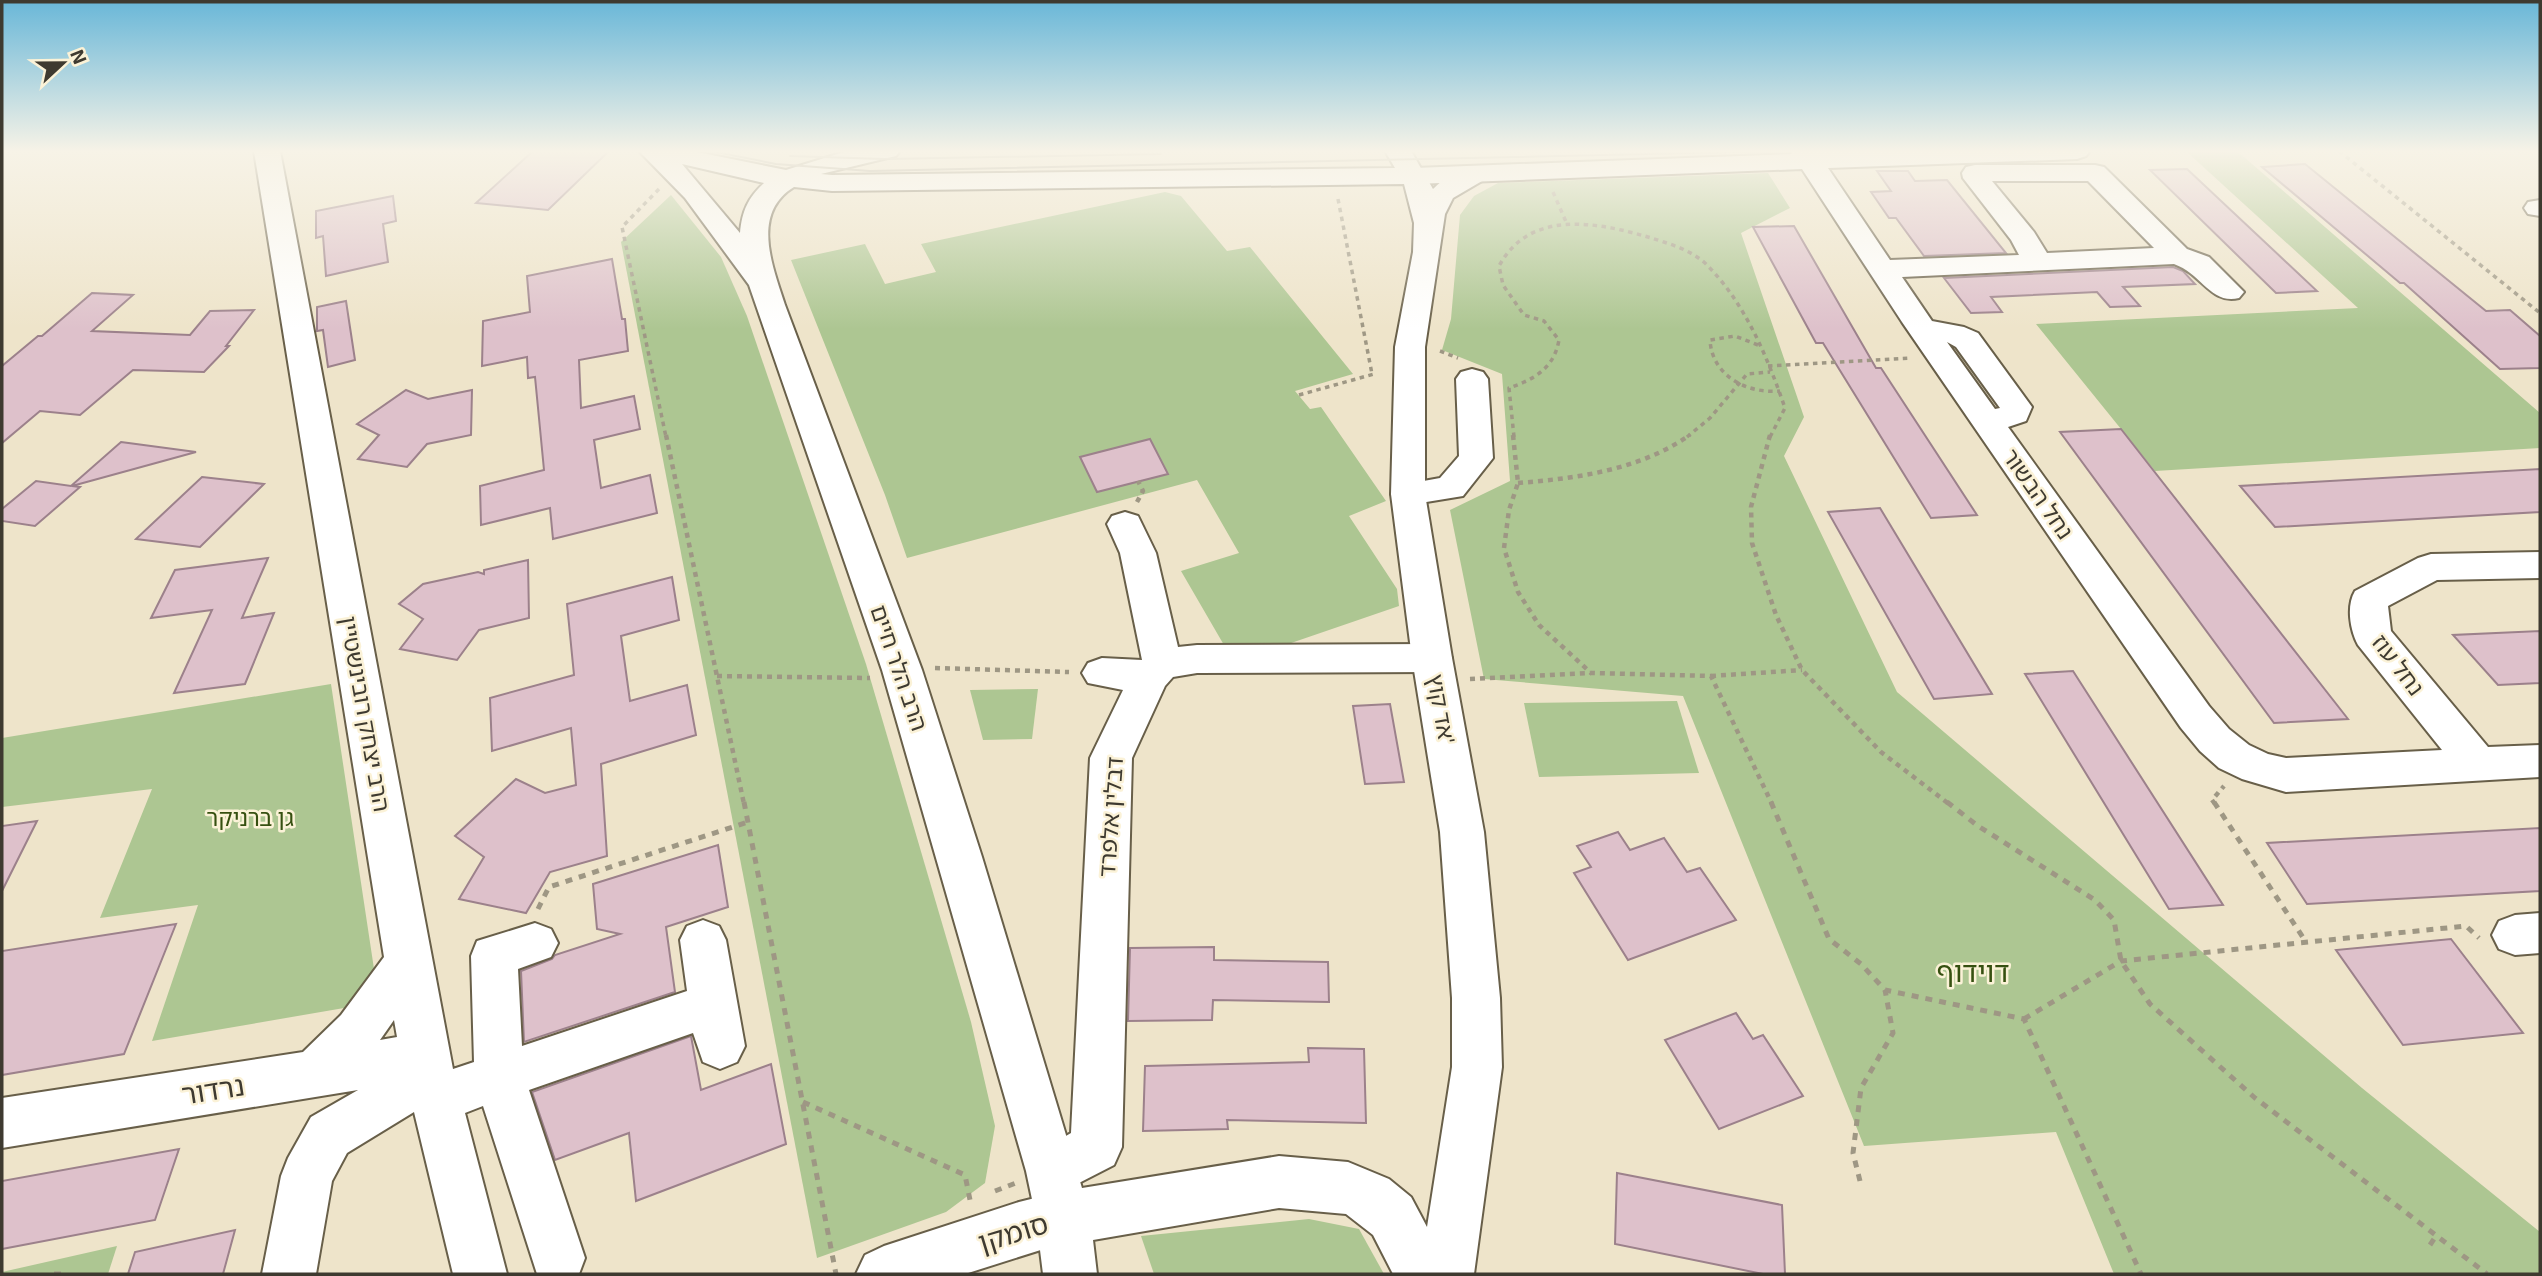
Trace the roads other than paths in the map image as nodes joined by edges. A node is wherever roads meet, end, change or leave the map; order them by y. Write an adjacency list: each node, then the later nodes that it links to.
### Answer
1 (278, 211): 28 (street, הרב יצחק רובינשטיין)
2 (706, 211): 16 (street)
3 (757, 211): 16 (street, הרב הלר חיים)
4 (1424, 211): 11 (street, אד קוץ')
5 (1431, 211): 11 (street)
6 (1838, 211): 10 (street, נחל הבשור)
7 (1842, 211): 10 (street, נחל הבשור)
8 (2002, 211): 13 (street)
9 (2133, 211): 12 (street)
10 (1845, 216): 14 (street, נחל הבשור)
11 (1427, 223): 18 (street, אד קוץ')
12 (2177, 255): 13 (street); 15 (street)
13 (2037, 262): 14 (street)
14 (1881, 269): 25 (street, נחל הבשור)
15 (2229, 292)
16 (769, 299): 34 (street, הרב הלר חיים)
17 (1472, 379): 18 (street)
18 (1408, 494): 21 (street, אד קוץ')
19 (1125, 524): 22 (street)
20 (2540, 565): 25 (street, נחל עוז)
21 (1434, 669): 22 (street); 41 (street, אד קוץ')
22 (1155, 671): 23 (street); 33 (street, דבלין אלפרד)
23 (1102, 673)
24 (2540, 761): 25 (street)
25 (2478, 765)
26 (703, 940): 31 (street)
27 (527, 946): 31 (street)
28 (408, 963): 29 (street); 30 (street, הרב יצחק רובינשטיין)
29 (315, 1074): 30 (street, נרדור); 32 (street, נרדור)
30 (430, 1077): 31 (street); 36 (street); 37 (street, הרב יצחק רובינשטיין)
31 (499, 1077): 35 (street)
32 (2, 1124)
33 (1087, 1140)
34 (1063, 1218): 38 (street, סומקן); 39 (street, הרב הלר חיים); 40 (street, סומקן)
35 (558, 1258)
36 (289, 1274)
37 (481, 1274)
38 (884, 1274)
39 (1070, 1274)
40 (1422, 1274)
41 (1447, 1274)

